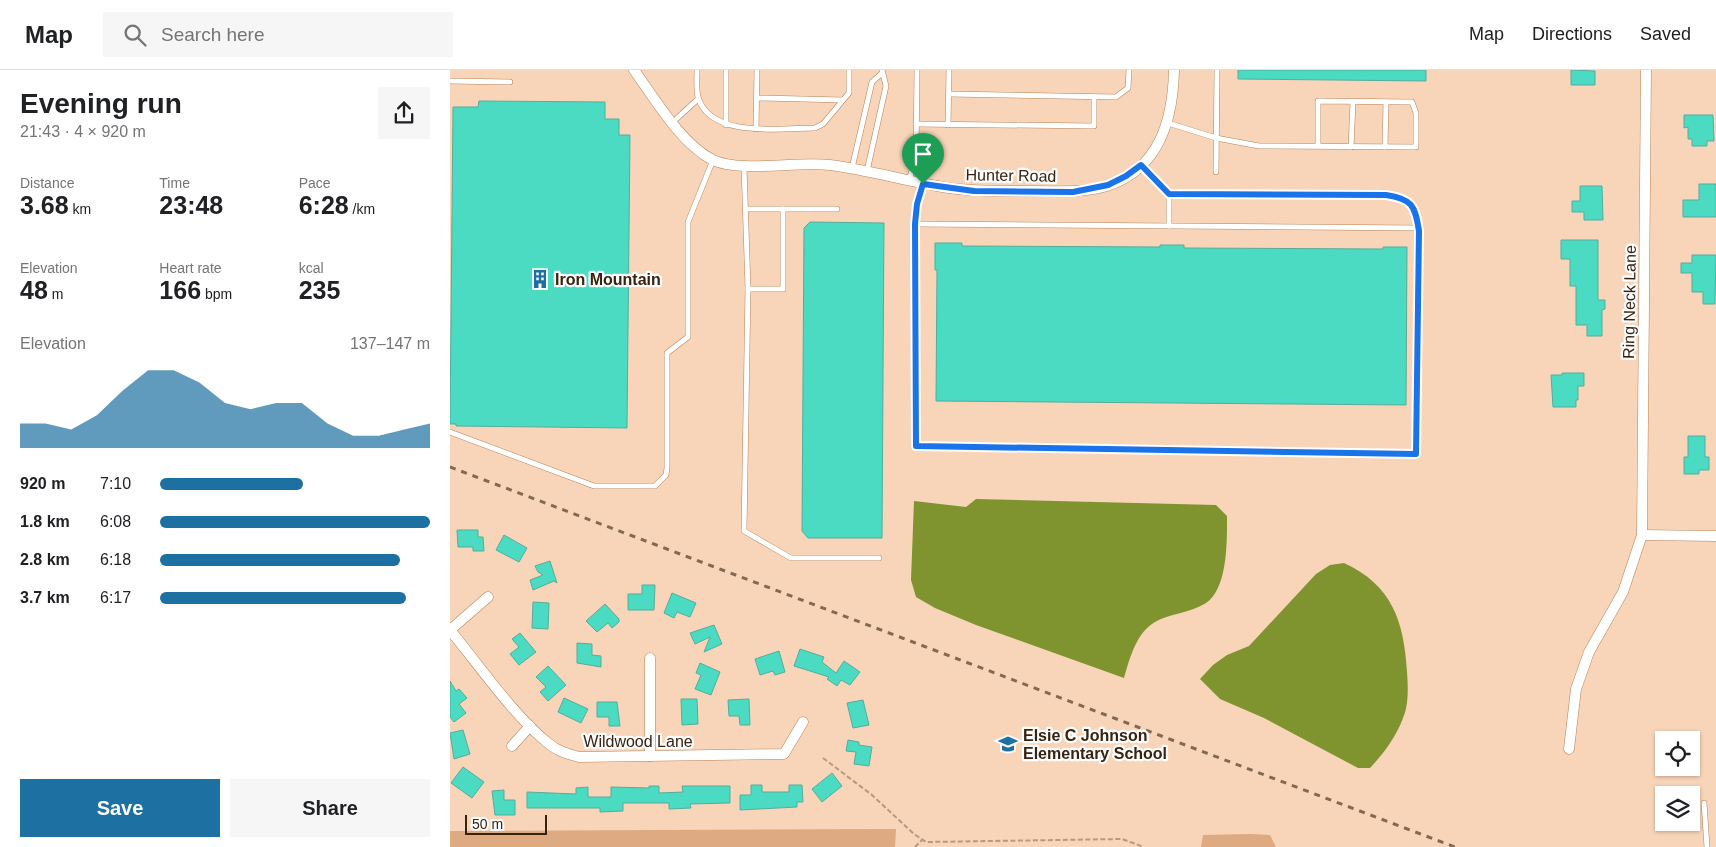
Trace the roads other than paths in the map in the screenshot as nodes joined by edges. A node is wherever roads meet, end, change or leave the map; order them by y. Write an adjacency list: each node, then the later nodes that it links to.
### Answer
1 (634, 70): 22 (street, Hunter Road)
2 (697, 70): 18 (lane)
3 (726, 70): 24 (lane)
4 (757, 70): 17 (lane)
5 (849, 70): 19 (lane)
6 (917, 70): 25 (lane)
7 (949, 70): 15 (lane)
8 (1130, 70): 16 (lane)
9 (1174, 70): 23 (street, Hunter Road)
10 (1217, 70): 28 (lane)
11 (1646, 70): 49 (street, Ring Neck Lane)
12 (881, 72): 35 (lane); 36 (lane)
13 (450, 81): 14 (lane)
14 (510, 82)
15 (949, 94): 16 (lane); 26 (lane)
16 (1094, 97): 26 (lane)
17 (757, 98): 19 (lane); 27 (lane)
18 (698, 99): 22 (lane); 24 (lane)
19 (843, 100): 27 (lane)
20 (1353, 102): 21 (lane); 29 (lane); 30 (lane)
21 (1386, 102): 31 (lane); 31 (lane)
22 (673, 122): 32 (street, Hunter Road)
23 (1168, 123): 28 (lane); 33 (street, Hunter Road)
24 (726, 124): 27 (lane)
25 (916, 124): 26 (lane); 38 (lane)
26 (948, 124)
27 (756, 129)
28 (1216, 138): 29 (lane); 37 (lane)
29 (1318, 146): 30 (lane)
30 (1351, 147): 31 (lane)
31 (1385, 147)
32 (713, 160): 34 (street, Hunter Road); 48 (lane)
33 (1141, 165): 39 (street, Hunter Road); 40 (lane)
34 (744, 166): 35 (street, Hunter Road); 41 (lane)
35 (852, 168): 36 (street, Hunter Road)
36 (867, 171): 38 (street, Hunter Road)
37 (1216, 172)
38 (909, 180): 39 (street, Hunter Road)
39 (923, 184): 44 (lane)
40 (1169, 194): 45 (lane); 46 (lane)
41 (747, 209): 42 (lane); 47 (lane)
42 (782, 209): 43 (lane); 47 (lane)
43 (837, 209)
44 (915, 224): 45 (lane); 46 (lane)
45 (1169, 226): 46 (lane)
46 (1418, 228)
47 (748, 289): 51 (lane)
48 (450, 432)
49 (1642, 535): 50 (street); 58 (street, Ring Neck Lane)
50 (1716, 536)
51 (879, 558)
52 (488, 597): 53 (street)
53 (450, 630): 56 (street, Wildwood Lane)
54 (650, 658): 59 (street)
55 (803, 722): 59 (street, Wildwood Lane)
56 (530, 726): 57 (street); 59 (street, Wildwood Lane)
57 (512, 746)
58 (1569, 749)
59 (650, 756)
60 (1704, 803): 61 (lane)
61 (1707, 847)

